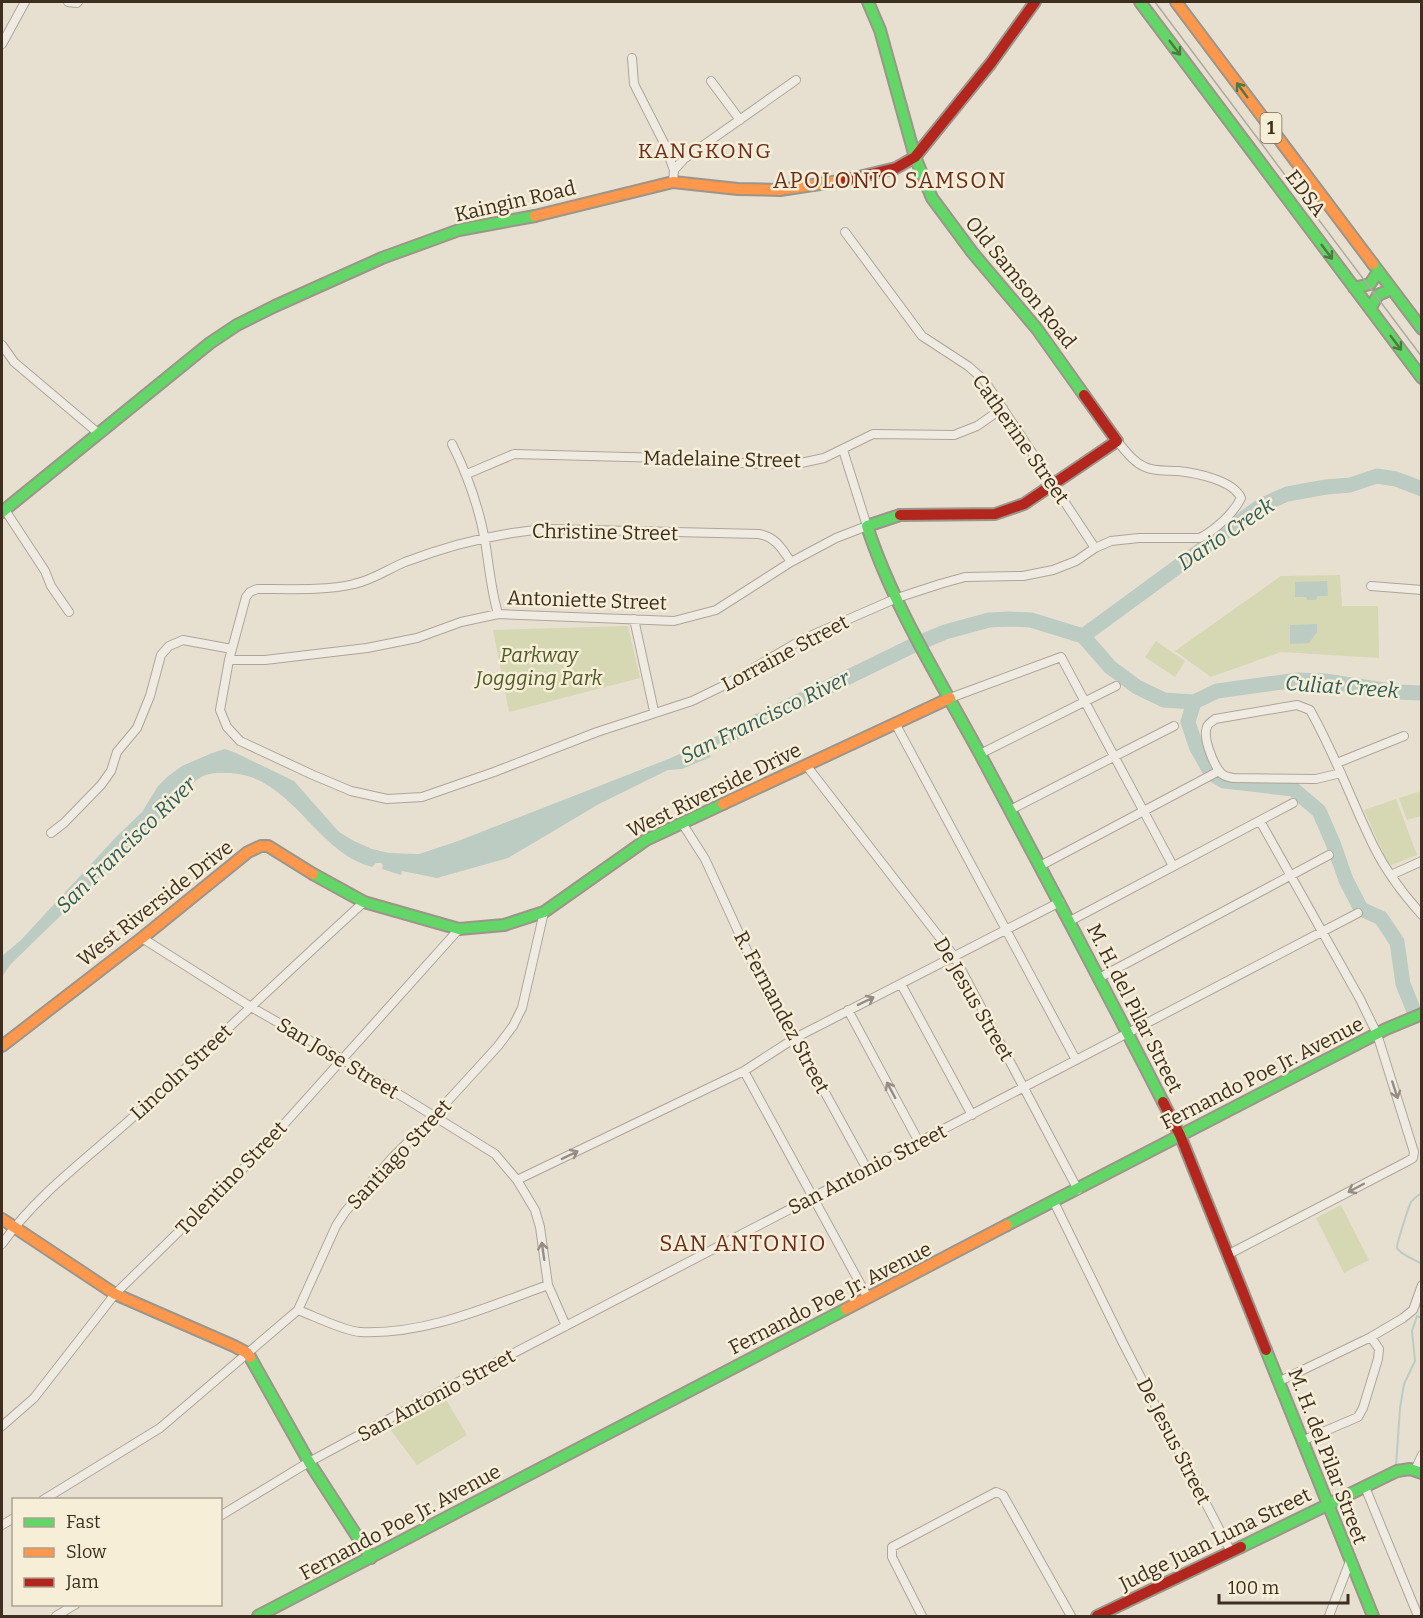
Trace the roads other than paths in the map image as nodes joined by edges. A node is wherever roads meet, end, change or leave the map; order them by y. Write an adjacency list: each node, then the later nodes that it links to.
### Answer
1 (25, 2): 8 (street)
2 (68, 2): 3 (street)
3 (78, 2)
4 (868, 2): 13 (main road, Old Samson Road)
5 (1035, 2): 13 (main road, Kaingin Road)
6 (1140, 2): 17 (main road, EDSA / 1, one-way to 17)
7 (1176, 2): 16 (main road, EDSA / 1, one-way to 7)
8 (2, 44)
9 (632, 58): 14 (street)
10 (796, 80): 12 (street)
11 (711, 81): 12 (street)
12 (740, 120): 14 (street)
13 (915, 157): 14 (main road, Kaingin Road); 25 (main road, Old Samson Road)
14 (673, 176): 24 (main road, Kaingin Road)
15 (845, 232): 23 (street, Catherine Street)
16 (1378, 272): 17 (main road); 18 (main road, EDSA / 1)
17 (1354, 288): 19 (main road, EDSA / 1)
18 (1392, 289): 19 (main road); 20 (main road, EDSA / 1)
19 (1370, 309): 22 (main road, EDSA / 1, one-way to 22)
20 (1422, 329)
21 (2, 345): 24 (street)
22 (1422, 378)
23 (1003, 408): 27 (street, Madelaine Street); 29 (street, Catherine Street)
24 (98, 433): 30 (main road, Kaingin Road)
25 (1117, 441): 29 (main road, Antoniette Street); 33 (street, Lorraine Street)
26 (452, 444): 28 (street)
27 (843, 450): 28 (street, Madelaine Street); 31 (street)
28 (467, 474): 32 (street)
29 (1052, 483): 31 (main road, Antoniette Street); 33 (street, Catherine Street)
30 (3, 511): 38 (street)
31 (867, 526): 34 (street, Antoniette Street); 37 (main road, M. H. del Pilar Street)
32 (484, 538): 34 (street, Christine Street); 39 (street); 41 (street, Christine Street)
33 (1095, 548): 37 (street, Lorraine Street)
34 (791, 562): 40 (street, Antoniette Street)
35 (1371, 586): 36 (street)
36 (1422, 590)
37 (897, 598): 44 (main road, M. H. del Pilar Street); 46 (street, Lorraine Street)
38 (69, 612)
39 (498, 614): 40 (street, Antoniette Street); 42 (street, Antoniette Street)
40 (634, 619): 46 (street)
41 (232, 649): 42 (street); 61 (street)
42 (229, 660): 46 (street, Lorraine Street)
43 (1116, 686): 45 (street)
44 (950, 698): 45 (street, West Riverside Drive); 47 (main road, West Riverside Drive); 50 (main road, M. H. del Pilar Street)
45 (1085, 702): 50 (street); 51 (street)
46 (654, 711)
47 (895, 723): 53 (main road, West Riverside Drive); 75 (street)
48 (1174, 726): 51 (street)
49 (1404, 736): 52 (street)
50 (980, 754): 57 (main road, M. H. del Pilar Street)
51 (1115, 756): 57 (street); 58 (street)
52 (1337, 764): 54 (street); 55 (street)
53 (806, 765): 60 (main road, West Riverside Drive); 78 (street, De Jesus Street)
54 (1217, 772): 55 (street); 58 (street)
55 (1341, 773): 66 (street)
56 (1293, 803): 59 (street)
57 (1010, 810): 65 (main road, M. H. del Pilar Street)
58 (1144, 811): 64 (street); 65 (street)
59 (1260, 821): 64 (street); 67 (street)
60 (682, 823): 70 (main road, West Riverside Drive); 86 (street, R. Fernandez Street)
61 (51, 833)
62 (1329, 855): 67 (street)
63 (1422, 861): 66 (street)
64 (1173, 866): 73 (street)
65 (1040, 867): 69 (main road, M. H. del Pilar Street)
66 (1391, 875): 72 (street)
67 (1291, 876): 76 (street); 79 (street)
68 (364, 902): 74 (main road, West Riverside Drive); 77 (main road, West Riverside Drive); 81 (street, Lincoln Street)
69 (1060, 902): 73 (main road, M. H. del Pilar Street); 75 (street)
70 (544, 912): 74 (main road, West Riverside Drive); 93 (street, Santiago Street)
71 (1358, 912): 76 (street, San Antonio Street)
72 (1422, 915)
73 (1070, 921): 79 (main road, M. H. del Pilar Street)
74 (459, 928): 88 (street, Tolentino Street)
75 (1006, 929): 78 (street); 89 (street)
76 (1322, 932): 84 (street, San Antonio Street); 85 (street)
77 (142, 938): 81 (street, San Jose Street); 87 (main road, West Riverside Drive)
78 (954, 956): 80 (street); 91 (street, De Jesus Street)
79 (1099, 978): 84 (main road, M. H. del Pilar Street)
80 (901, 984): 82 (street, one-way to 80); 92 (street)
81 (251, 1007): 88 (street, San Jose Street); 102 (street, Lincoln Street)
82 (848, 1010): 86 (street); 95 (street, one-way to 82)
83 (1418, 1015): 85 (main road, Fernando Poe Jr. Avenue)
84 (1127, 1032): 89 (street, San Antonio Street); 94 (main road, M. H. del Pilar Street)
85 (1377, 1034): 94 (main road, Fernando Poe Jr. Avenue); 104 (street, one-way to 104)
86 (795, 1038): 90 (street); 96 (street, R. Fernandez Street)
87 (2, 1046)
88 (342, 1059): 93 (street, San Jose Street); 107 (street, Tolentino Street)
89 (1076, 1060): 91 (street, San Antonio Street)
90 (744, 1071): 97 (street, one-way to 90); 99 (street)
91 (1024, 1088): 92 (street, San Antonio Street); 98 (street, De Jesus Street)
92 (972, 1115): 95 (street, San Antonio Street)
93 (434, 1116): 97 (street, San Jose Street); 109 (street, Santiago Street)
94 (1180, 1135): 98 (main road, Fernando Poe Jr. Avenue); 104 (main road, M. H. del Pilar Street)
95 (919, 1142): 96 (street, San Antonio Street)
96 (867, 1169): 99 (street, San Antonio Street)
97 (517, 1180): 105 (street, San Jose Street, one-way to 97)
98 (1078, 1190): 100 (main road, Fernando Poe Jr. Avenue)
99 (814, 1196): 108 (street); 110 (street, San Antonio Street)
100 (1054, 1202): 108 (main road, Fernando Poe Jr. Avenue); 123 (street, De Jesus Street)
101 (2, 1219): 102 (main road)
102 (13, 1228): 103 (street, Lincoln Street); 107 (main road)
103 (2, 1244)
104 (1229, 1254): 113 (main road, M. H. del Pilar Street)
105 (548, 1285): 109 (street); 110 (street, San Jose Street)
106 (1422, 1285): 111 (street)
107 (115, 1294): 112 (main road); 114 (street, Tolentino Street)
108 (868, 1298): 124 (main road, Fernando Poe Jr. Avenue)
109 (298, 1310): 112 (street, Santiago Street)
110 (566, 1326): 117 (street, San Antonio Street)
111 (1371, 1337): 113 (street); 115 (street)
112 (247, 1353): 117 (main road); 120 (street, Santiago Street)
113 (1280, 1381): 115 (main road, M. H. del Pilar Street)
114 (2, 1426)
115 (1304, 1440): 121 (main road, M. H. del Pilar Street)
116 (1422, 1455): 118 (street)
117 (309, 1462): 122 (street, San Antonio Street); 124 (main road)
118 (1418, 1471): 119 (main road, Judge Juan Luna Street)
119 (1365, 1487): 121 (main road, Judge Juan Luna Street); 134 (street)
120 (46, 1498)
121 (1329, 1505): 123 (main road, Judge Juan Luna Street); 125 (main road, M. H. del Pilar Street)
122 (222, 1515)
123 (1230, 1550): 131 (main road, Judge Juan Luna Street)
124 (371, 1558): 128 (main road, Fernando Poe Jr. Avenue)
125 (1350, 1561): 132 (street); 133 (main road, M. H. del Pilar Street)
126 (74, 1606): 127 (street)
127 (56, 1617)
128 (258, 1617)
129 (922, 1617): 130 (street)
130 (1071, 1617)
131 (1097, 1617)
132 (1329, 1617)
133 (1373, 1617)
134 (1418, 1617)

